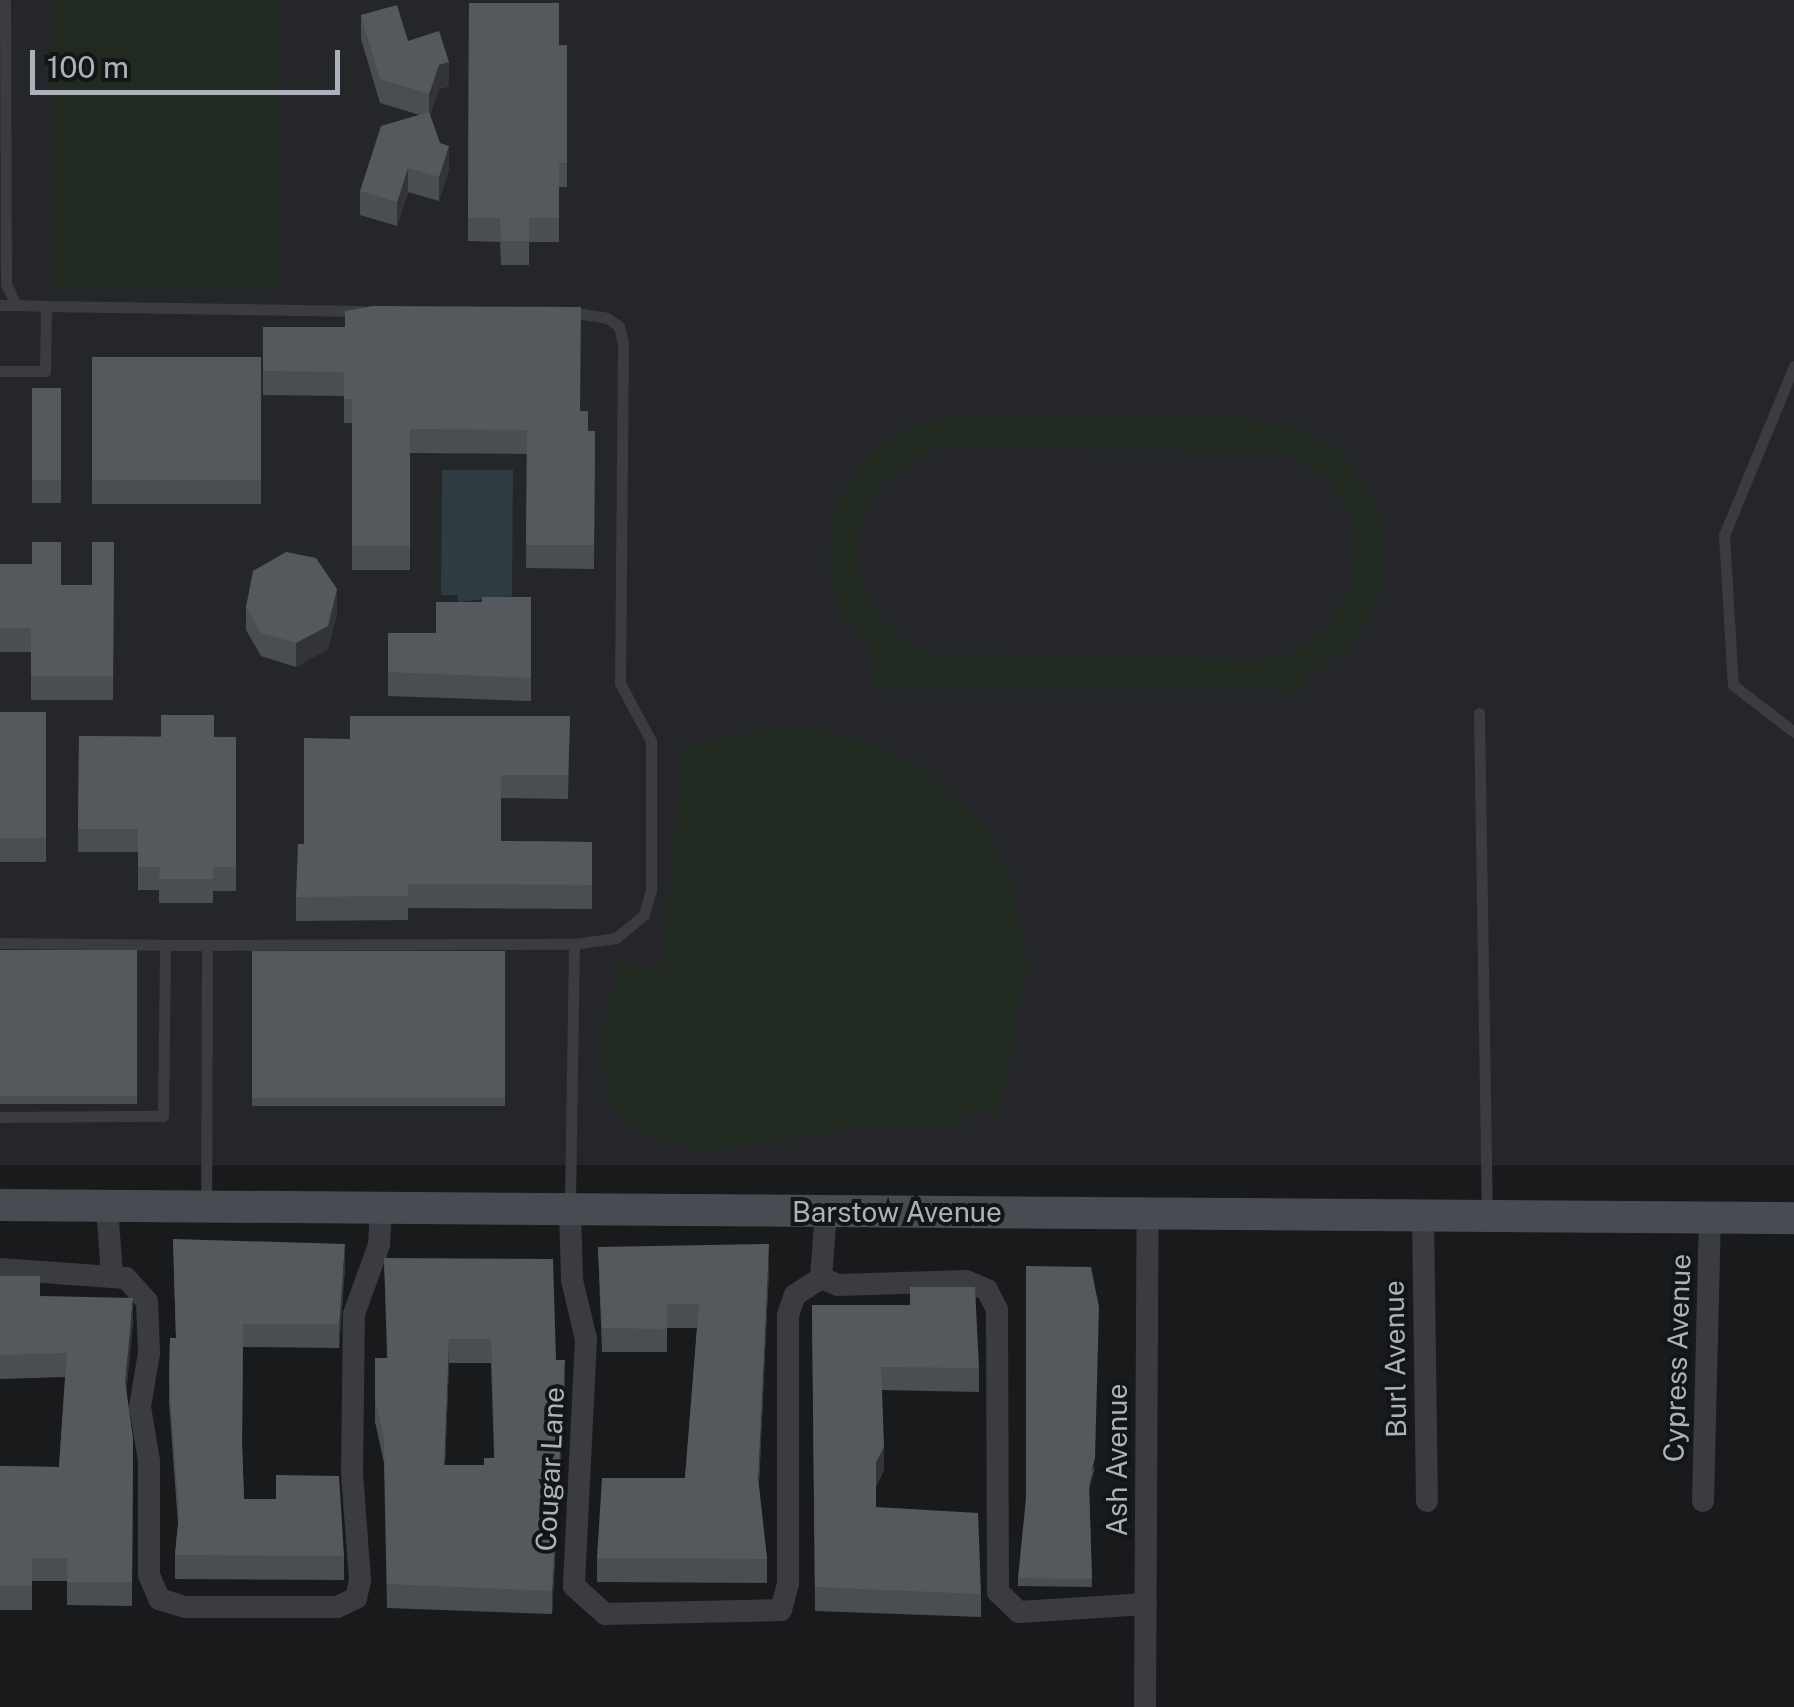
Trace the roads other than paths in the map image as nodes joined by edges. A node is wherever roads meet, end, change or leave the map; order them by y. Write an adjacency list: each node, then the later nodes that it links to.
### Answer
1 (5, 0): 3 (lane)
2 (0, 305): 3 (lane)
3 (16, 305): 4 (lane)
4 (46, 306): 5 (lane); 8 (lane)
5 (380, 311)
6 (555, 312): 12 (lane)
7 (1794, 366): 10 (lane)
8 (0, 371)
9 (1479, 712): 24 (lane)
10 (1794, 732)
11 (0, 943): 13 (lane)
12 (574, 944): 14 (lane); 20 (lane)
13 (165, 945): 14 (lane); 15 (lane)
14 (207, 945): 18 (lane)
15 (0, 1117)
16 (0, 1205): 17 (street, Barstow Avenue)
17 (108, 1206): 18 (street, Barstow Avenue); 28 (street)
18 (206, 1206): 19 (street, Barstow Avenue)
19 (381, 1208): 20 (street, Barstow Avenue); 28 (street)
20 (570, 1209): 21 (street, Barstow Avenue); 29 (street, Cougar Lane)
21 (826, 1211): 22 (street, Barstow Avenue); 29 (street)
22 (1148, 1214): 23 (street, Barstow Avenue); 32 (street, Ash Avenue)
23 (1423, 1216): 24 (street, Barstow Avenue); 30 (street, Burl Avenue)
24 (1486, 1216): 25 (street, Barstow Avenue)
25 (1710, 1218): 26 (street, Barstow Avenue); 31 (street, Cypress Avenue)
26 (1794, 1218)
27 (0, 1269): 28 (street)
28 (112, 1276)
29 (821, 1278): 32 (street)
30 (1426, 1500)
31 (1703, 1500)
32 (1146, 1604): 33 (street, Ash Avenue)
33 (1145, 1707)

